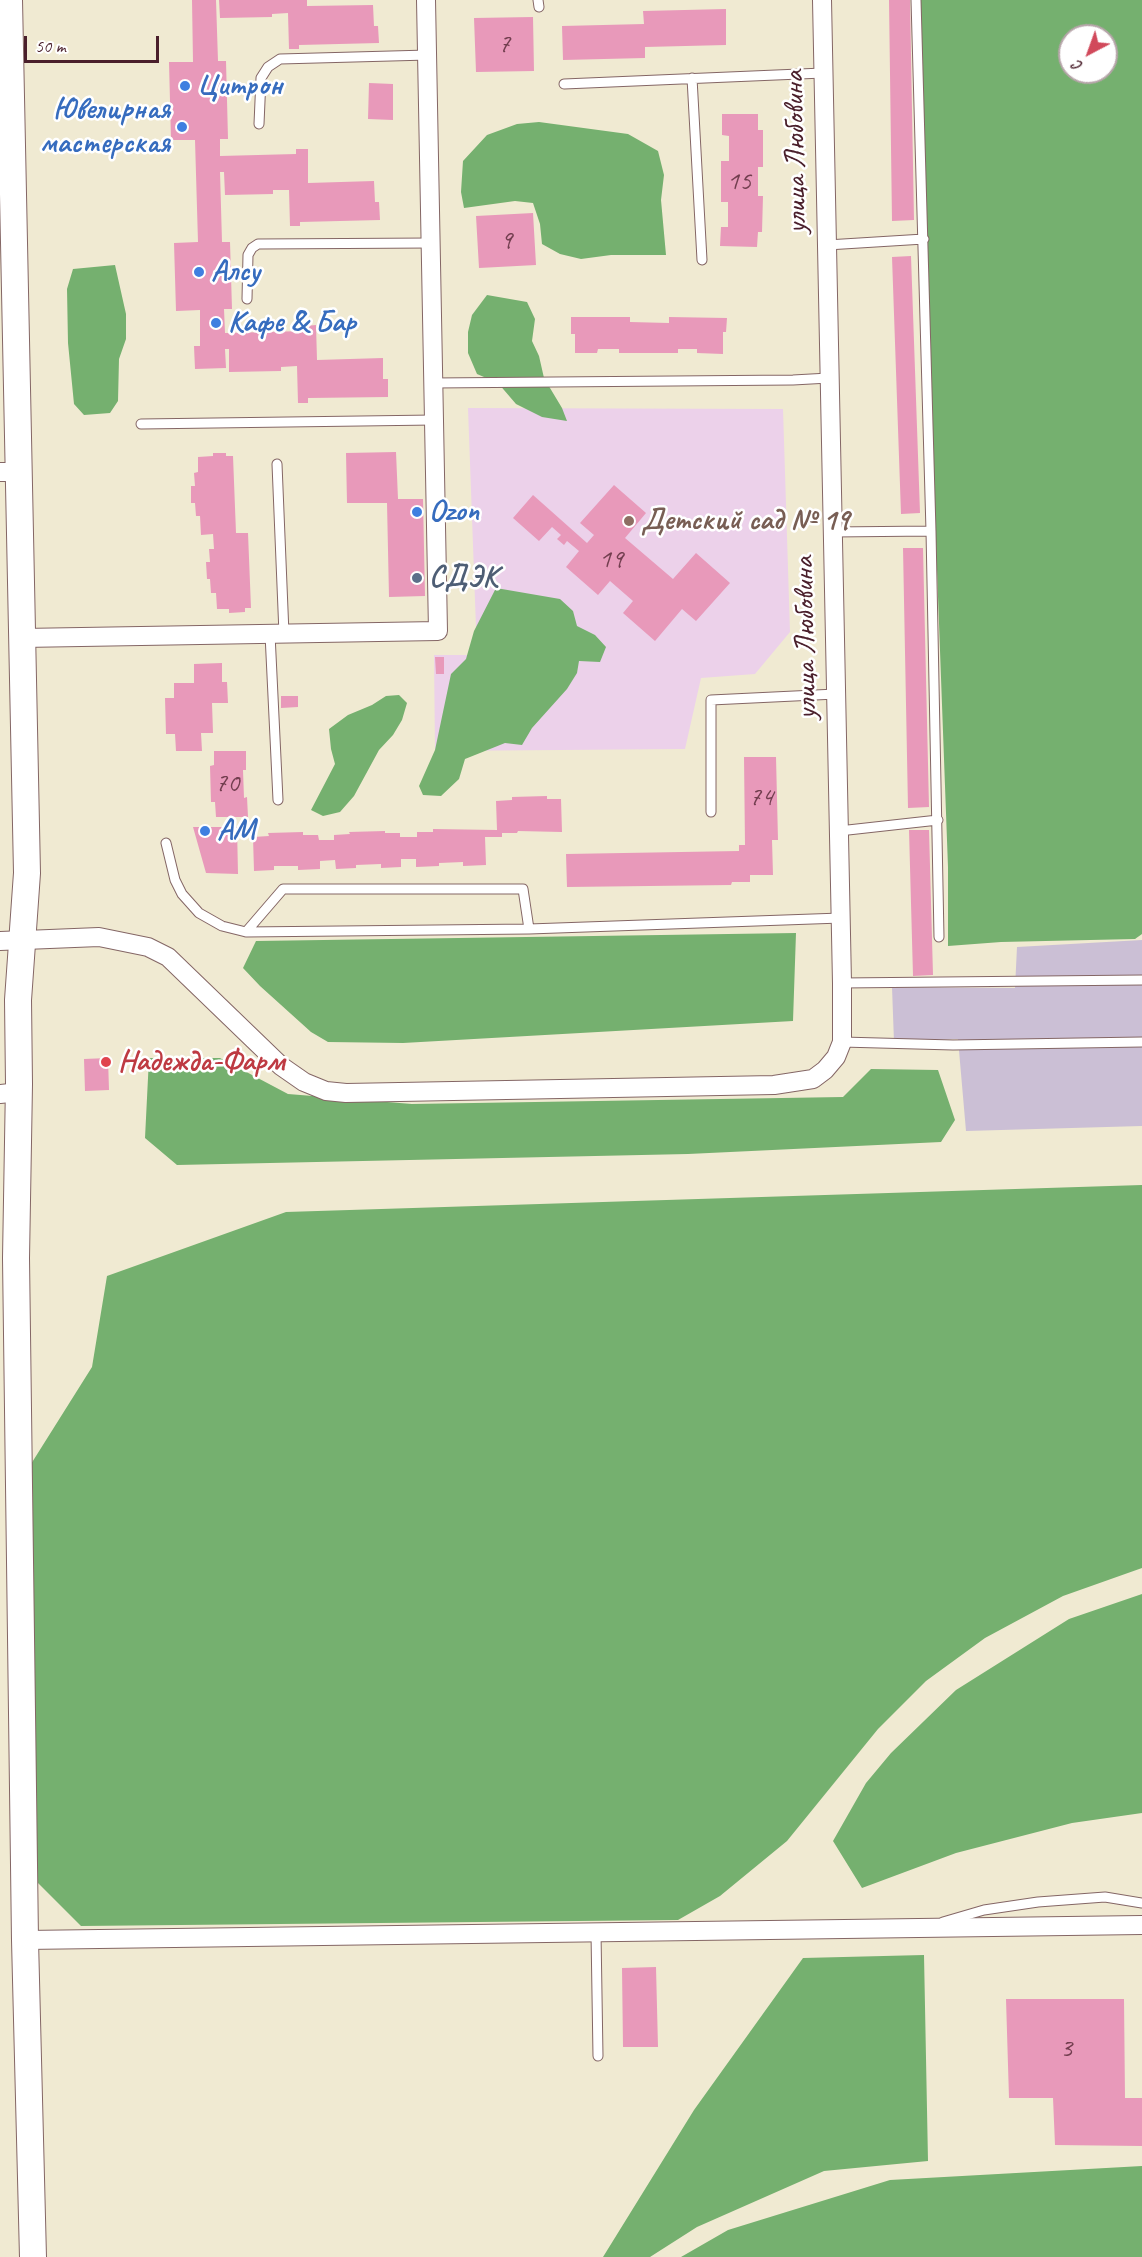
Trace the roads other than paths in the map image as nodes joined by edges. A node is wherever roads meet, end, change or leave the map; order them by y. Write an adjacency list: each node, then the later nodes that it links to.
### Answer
1 (9, 0): 9 (main road)
2 (426, 0): 5 (street)
3 (822, 0): 6 (street, улица Любовина)
4 (916, 0): 11 (lane)
5 (428, 55): 10 (lane); 12 (street)
6 (823, 73): 7 (lane); 13 (street, улица Любовина)
7 (692, 78): 8 (lane); 14 (lane)
8 (564, 84)
9 (6, 92): 21 (main road)
10 (259, 124)
11 (924, 239): 13 (lane); 22 (lane)
12 (431, 243): 15 (lane); 17 (street)
13 (827, 245): 16 (street, улица Любовина)
14 (702, 260)
15 (247, 299)
16 (829, 378): 17 (lane); 23 (street, улица Любовина)
17 (434, 383): 18 (street)
18 (434, 420): 19 (lane); 24 (street)
19 (141, 424)
20 (277, 464): 24 (lane)
21 (9, 472): 25 (main road)
22 (931, 531): 23 (lane); 29 (lane)
23 (833, 532): 26 (street, улица Любовина)
24 (277, 634): 25 (street); 27 (lane)
25 (22, 638): 36 (main road)
26 (836, 694): 28 (lane); 30 (street, улица Любовина)
27 (278, 800)
28 (711, 812)
29 (938, 820): 30 (lane); 35 (lane)
30 (839, 831): 32 (street, улица Любовина)
31 (166, 843): 34 (lane)
32 (841, 918): 33 (lane); 38 (street, улица Любовина)
33 (529, 929): 34 (lane); 34 (lane)
34 (246, 932)
35 (939, 937)
36 (11, 941): 40 (street); 41 (main road)
37 (1142, 980): 38 (lane)
38 (842, 983): 40 (street, улица Любовина)
39 (1142, 1042): 40 (lane)
40 (839, 1050)
41 (13, 1090): 46 (main road)
42 (1142, 1903): 44 (lane)
43 (1142, 1925): 44 (street)
44 (919, 1929): 45 (street)
45 (596, 1933): 46 (street); 47 (lane)
46 (25, 1940): 48 (main road)
47 (598, 2056)
48 (33, 2257)

